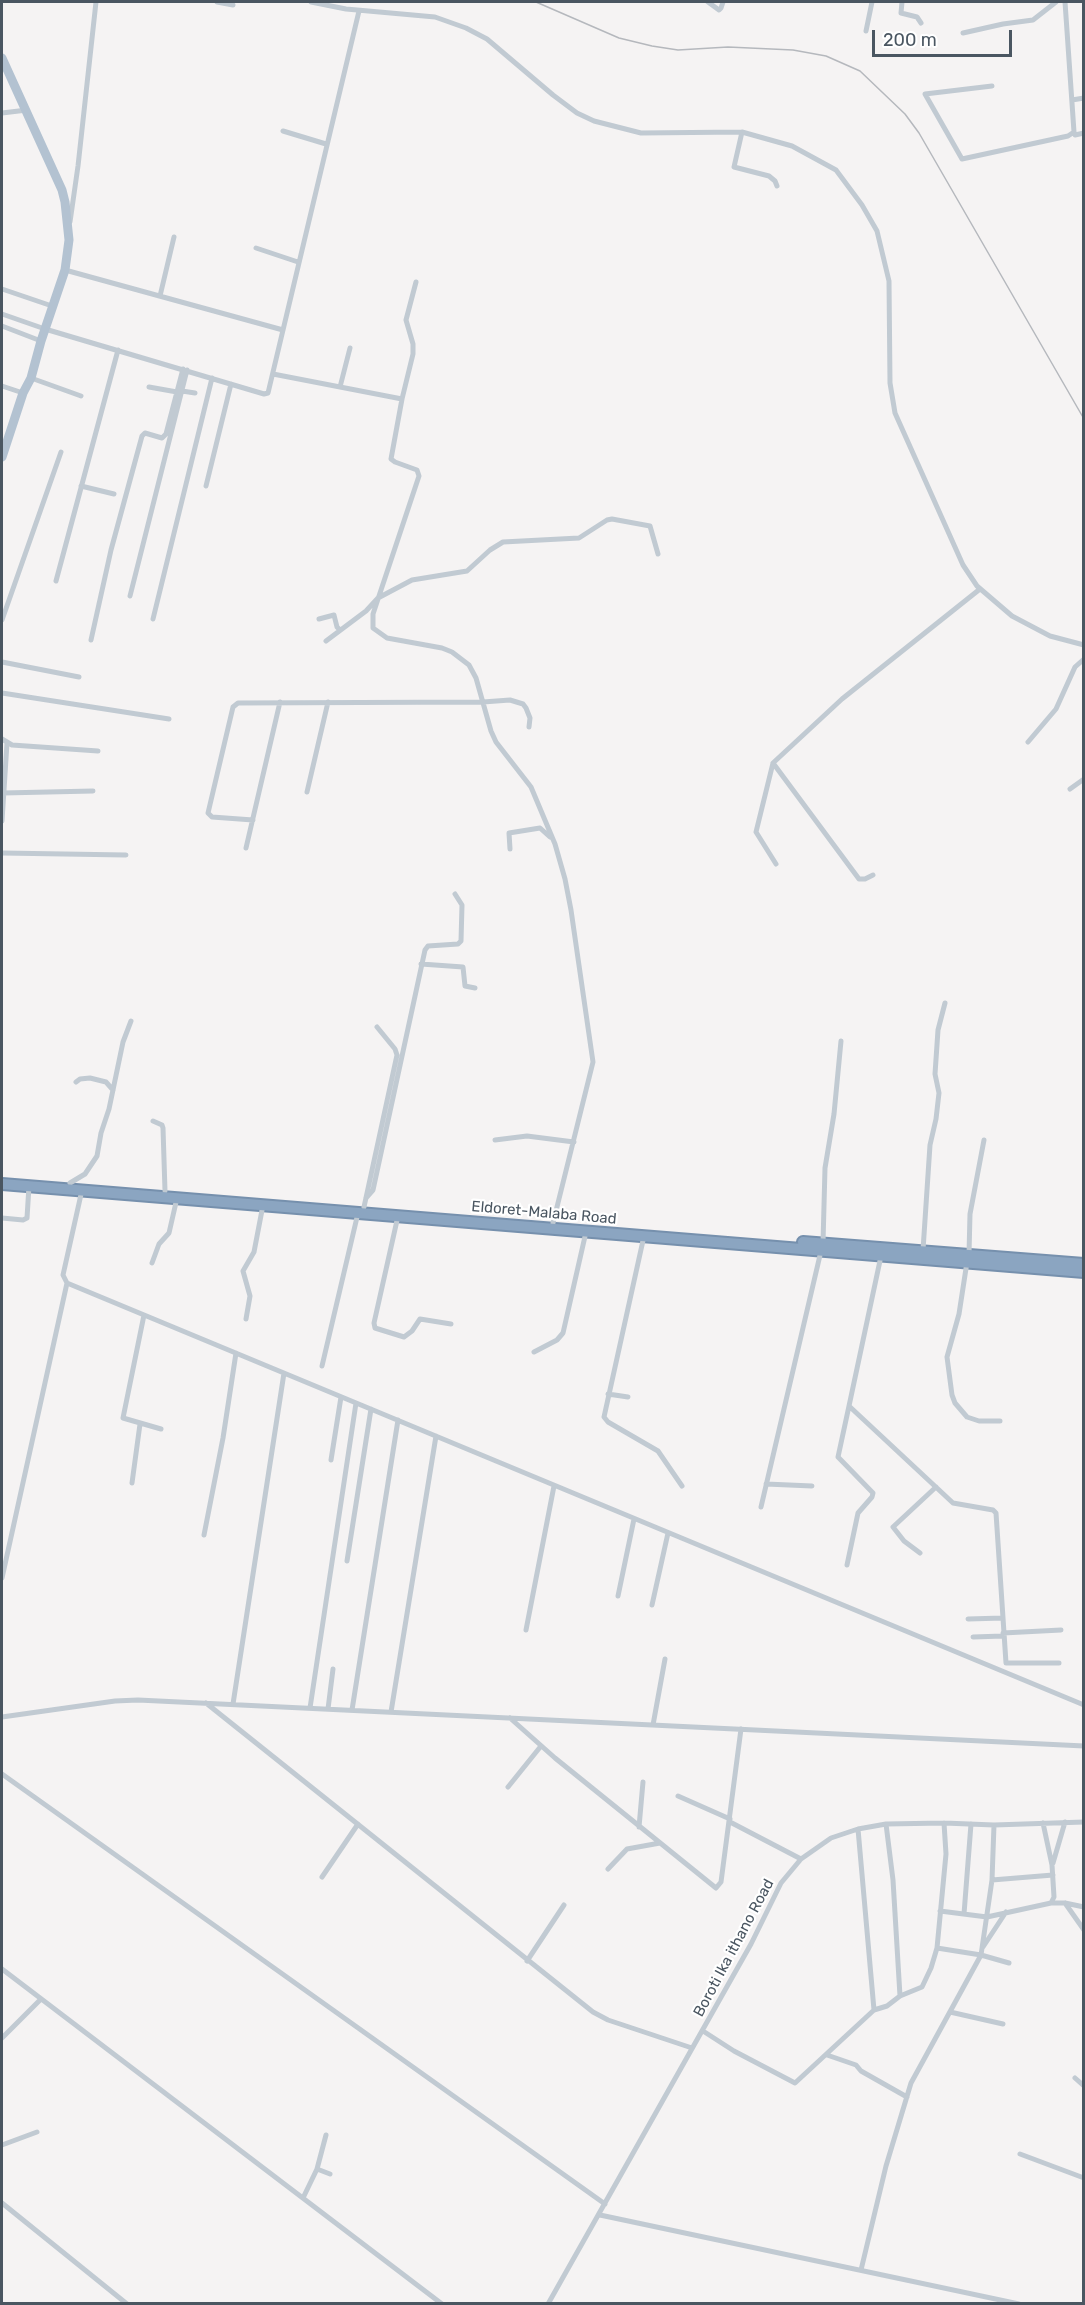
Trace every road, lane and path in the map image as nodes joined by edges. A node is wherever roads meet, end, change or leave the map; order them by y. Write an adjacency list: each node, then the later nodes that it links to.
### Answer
1 (96, 2): 27 (street)
2 (217, 2): 10 (street)
3 (311, 2): 11 (street)
4 (708, 2): 5 (street)
5 (723, 2)
6 (872, 2): 13 (street)
7 (902, 2): 12 (street)
8 (1056, 2): 14 (street)
9 (1065, 2): 18 (street)
10 (233, 5)
11 (359, 11): 22 (street); 25 (street)
12 (921, 23)
13 (866, 30)
14 (963, 33)
15 (2, 58): 19 (main road)
16 (993, 86): 23 (street)
17 (1083, 98): 18 (street)
18 (1072, 100): 23 (street)
19 (27, 110): 20 (street); 27 (main road)
20 (2, 114)
21 (283, 131): 25 (street)
22 (742, 132): 26 (street); 63 (street)
23 (1074, 132): 24 (street)
24 (1083, 133)
25 (326, 144): 30 (street)
26 (777, 186)
27 (69, 227): 31 (main road)
28 (174, 237): 34 (street)
29 (256, 248): 30 (street)
30 (298, 262): 39 (street)
31 (65, 270): 34 (street); 35 (main road)
32 (416, 282): 55 (street)
33 (2, 288): 35 (street)
34 (160, 296): 39 (street)
35 (52, 306): 38 (main road)
36 (2, 314): 38 (street)
37 (2, 326): 40 (street)
38 (45, 329): 40 (main road); 42 (street)
39 (283, 330): 44 (street)
40 (41, 340): 45 (main road)
41 (350, 348): 50 (street)
42 (118, 350): 43 (street); 58 (street)
43 (185, 370): 46 (street); 51 (street)
44 (273, 374): 47 (street); 50 (street)
45 (31, 378): 52 (main road); 54 (street)
46 (212, 378): 47 (street); 66 (street)
47 (231, 384): 59 (street)
48 (2, 386): 52 (street)
49 (149, 387): 51 (street)
50 (340, 387): 55 (street)
51 (180, 392): 53 (street); 64 (street); 70 (street)
52 (23, 393): 57 (main road)
53 (195, 393)
54 (81, 396)
55 (402, 399): 65 (street)
56 (61, 452): 68 (street)
57 (2, 456)
58 (81, 486): 60 (street); 62 (street)
59 (206, 486)
60 (114, 494)
61 (658, 554): 65 (street)
62 (56, 581)
63 (980, 589): 72 (street); 85 (street)
64 (130, 596)
65 (378, 597): 69 (street); 79 (street)
66 (153, 619)
67 (319, 619): 69 (street)
68 (2, 620)
69 (340, 630): 71 (street)
70 (91, 640)
71 (326, 641)
72 (1083, 645)
73 (1083, 659): 83 (street)
74 (2, 662): 75 (street)
75 (79, 677)
76 (2, 693): 80 (street)
77 (280, 702): 78 (street); 91 (street); 91 (street)
78 (328, 702): 79 (street); 89 (street)
79 (483, 702): 81 (street); 93 (street)
80 (169, 719)
81 (529, 727)
82 (4, 741): 84 (street); 90 (street)
83 (1028, 742)
84 (98, 751)
85 (773, 763): 98 (street); 99 (street)
86 (1083, 779): 87 (street)
87 (1070, 789)
88 (93, 791): 90 (street)
89 (307, 792)
90 (3, 793): 92 (street)
91 (253, 819): 94 (street)
92 (2, 821)
93 (553, 840): 95 (street); 112 (street)
94 (246, 848)
95 (510, 849)
96 (2, 853): 97 (street)
97 (126, 855)
98 (776, 864)
99 (873, 875)
100 (455, 894): 101 (street)
101 (422, 964): 102 (street); 121 (street)
102 (475, 988)
103 (945, 1003): 128 (street)
104 (131, 1021): 108 (street)
105 (377, 1027): 121 (street)
106 (841, 1041): 127 (street)
107 (76, 1082): 108 (street)
108 (113, 1090): 114 (street)
109 (153, 1121): 118 (street)
110 (495, 1140): 112 (street)
111 (984, 1140): 130 (street)
112 (574, 1142): 124 (street)
113 (2, 1177): 114 (highway, Eldoret-Malaba Road)
114 (70, 1183): 118 (highway, Eldoret-Malaba Road)
115 (2, 1184): 116 (highway, Eldoret-Malaba Road)
116 (29, 1186): 117 (highway, Eldoret-Malaba Road); 123 (street)
117 (82, 1190): 119 (highway, Eldoret-Malaba Road); 134 (street)
118 (165, 1191): 121 (highway, Eldoret-Malaba Road)
119 (177, 1198): 120 (highway, Eldoret-Malaba Road); 131 (street)
120 (263, 1205): 121 (highway, Eldoret-Malaba Road); 136 (street)
121 (362, 1206): 122 (highway, Eldoret-Malaba Road); 124 (highway, Eldoret-Malaba Road); 140 (street)
122 (398, 1216): 125 (highway, Eldoret-Malaba Road); 137 (street)
123 (2, 1218)
124 (553, 1223): 127 (highway, Eldoret-Malaba Road)
125 (586, 1232): 126 (highway, Eldoret-Malaba Road); 138 (street)
126 (644, 1236): 127 (highway, Eldoret-Malaba Road); 142 (street)
127 (822, 1247): 128 (highway, Eldoret-Malaba Road); 129 (highway, Eldoret-Malaba Road); 155 (street)
128 (923, 1250): 130 (highway, Eldoret-Malaba Road)
129 (882, 1256): 130 (highway, Eldoret-Malaba Road); 146 (street)
130 (968, 1258): 132 (highway, Eldoret-Malaba Road); 133 (highway, Eldoret-Malaba Road); 149 (street)
131 (152, 1263)
132 (1083, 1264)
133 (1083, 1272)
134 (67, 1283): 135 (street); 167 (street)
135 (144, 1315): 139 (street); 150 (street)
136 (246, 1319)
137 (451, 1324)
138 (534, 1352)
139 (236, 1353): 141 (street); 163 (street)
140 (321, 1366)
141 (284, 1373): 143 (street); 180 (street)
142 (608, 1394): 144 (street); 157 (street)
143 (341, 1397): 145 (street); 153 (street)
144 (628, 1397)
145 (356, 1403): 147 (street); 182 (street)
146 (849, 1406): 159 (street); 166 (street)
147 (371, 1410): 148 (street); 165 (street)
148 (398, 1420): 152 (street); 184 (street)
149 (1000, 1421)
150 (140, 1424): 151 (street); 154 (street)
151 (162, 1429)
152 (436, 1436): 156 (street); 185 (street)
153 (331, 1460)
154 (132, 1483)
155 (766, 1484): 158 (street); 160 (street)
156 (554, 1486): 161 (street); 172 (street)
157 (682, 1486)
158 (812, 1486)
159 (936, 1486): 164 (street); 170 (street)
160 (761, 1507)
161 (634, 1519): 162 (street); 168 (street)
162 (668, 1533): 169 (street); 181 (street)
163 (204, 1535)
164 (920, 1553)
165 (348, 1561)
166 (847, 1565)
167 (2, 1578)
168 (618, 1596)
169 (652, 1605)
170 (1003, 1618): 171 (street); 174 (street)
171 (968, 1619)
172 (526, 1629)
173 (1061, 1630): 174 (street)
174 (1003, 1634): 175 (street); 177 (street)
175 (973, 1637)
176 (665, 1659): 188 (street)
177 (1059, 1663)
178 (333, 1669): 183 (street)
179 (206, 1703): 180 (street); 186 (street); 201 (street)
180 (233, 1704): 182 (street)
181 (1083, 1706)
182 (310, 1708): 183 (street)
183 (328, 1709): 184 (street)
184 (352, 1710): 185 (street)
185 (391, 1712): 187 (street)
186 (2, 1717)
187 (510, 1718): 188 (street); 190 (street)
188 (653, 1725): 189 (street)
189 (741, 1729): 191 (street); 196 (street)
190 (541, 1746): 194 (street); 205 (street)
191 (1083, 1746)
192 (2, 1774): 250 (street)
193 (643, 1782): 205 (street)
194 (508, 1787)
195 (678, 1797): 196 (street)
196 (730, 1820): 207 (street); 208 (street)
197 (1065, 1822): 198 (street, Boroti Ika ithano Road); 200 (street, Boroti Ika ithano Road); 209 (street)
198 (1083, 1822)
199 (944, 1823): 202 (street, Boroti Ika ithano Road); 203 (street, Boroti Ika ithano Road); 218 (street)
200 (1043, 1823): 204 (street, Boroti Ika ithano Road); 209 (street)
201 (358, 1824): 212 (street); 226 (street)
202 (886, 1824): 206 (street, Boroti Ika ithano Road); 229 (street)
203 (971, 1824): 204 (street, Boroti Ika ithano Road); 220 (street)
204 (994, 1825): 213 (street)
205 (639, 1827): 207 (street)
206 (858, 1829): 208 (street, Boroti Ika ithano Road); 231 (street)
207 (660, 1843): 210 (street)
208 (801, 1859): 234 (street, Boroti Ika ithano Road)
209 (1052, 1865): 211 (street)
210 (608, 1869)
211 (1053, 1875): 213 (street); 215 (street)
212 (322, 1877)
213 (992, 1880): 221 (street)
214 (1065, 1902): 215 (street); 217 (street); 222 (street)
215 (1051, 1904): 219 (street)
216 (564, 1905): 226 (street)
217 (1083, 1907)
218 (940, 1911): 220 (street); 223 (street)
219 (1006, 1912): 221 (street); 224 (street)
220 (964, 1914): 221 (street)
221 (987, 1917): 224 (street)
222 (1083, 1930)
223 (937, 1948): 225 (street); 229 (street)
224 (982, 1948): 225 (street)
225 (981, 1955): 227 (street); 232 (street)
226 (527, 1961): 236 (street)
227 (1009, 1963)
228 (2, 1969): 230 (street)
229 (900, 1996): 231 (street)
230 (41, 1999): 235 (street); 248 (street)
231 (874, 2010): 237 (street)
232 (950, 2012): 233 (street); 240 (street)
233 (1003, 2024)
234 (703, 2031): 236 (street, Boroti Ika ithano Road); 237 (street)
235 (2, 2038)
236 (692, 2048): 250 (street, Boroti Ika ithano Road)
237 (826, 2055): 240 (street)
238 (1075, 2078): 239 (street)
239 (1083, 2086)
240 (907, 2097): 252 (street)
241 (37, 2132): 243 (street)
242 (326, 2135): 245 (street)
243 (2, 2145)
244 (1020, 2154): 247 (street)
245 (317, 2169): 246 (street); 248 (street)
246 (330, 2174)
247 (1083, 2178)
248 (303, 2198): 256 (street)
249 (2, 2204): 253 (street)
250 (605, 2204): 251 (street, Boroti Ika ithano Road)
251 (600, 2215): 252 (street); 257 (street, Boroti Ika ithano Road)
252 (861, 2270): 258 (street)
253 (120, 2298): 254 (street); 255 (street)
254 (115, 2304)
255 (127, 2304)
256 (442, 2304)
257 (548, 2304)
258 (1019, 2304)

